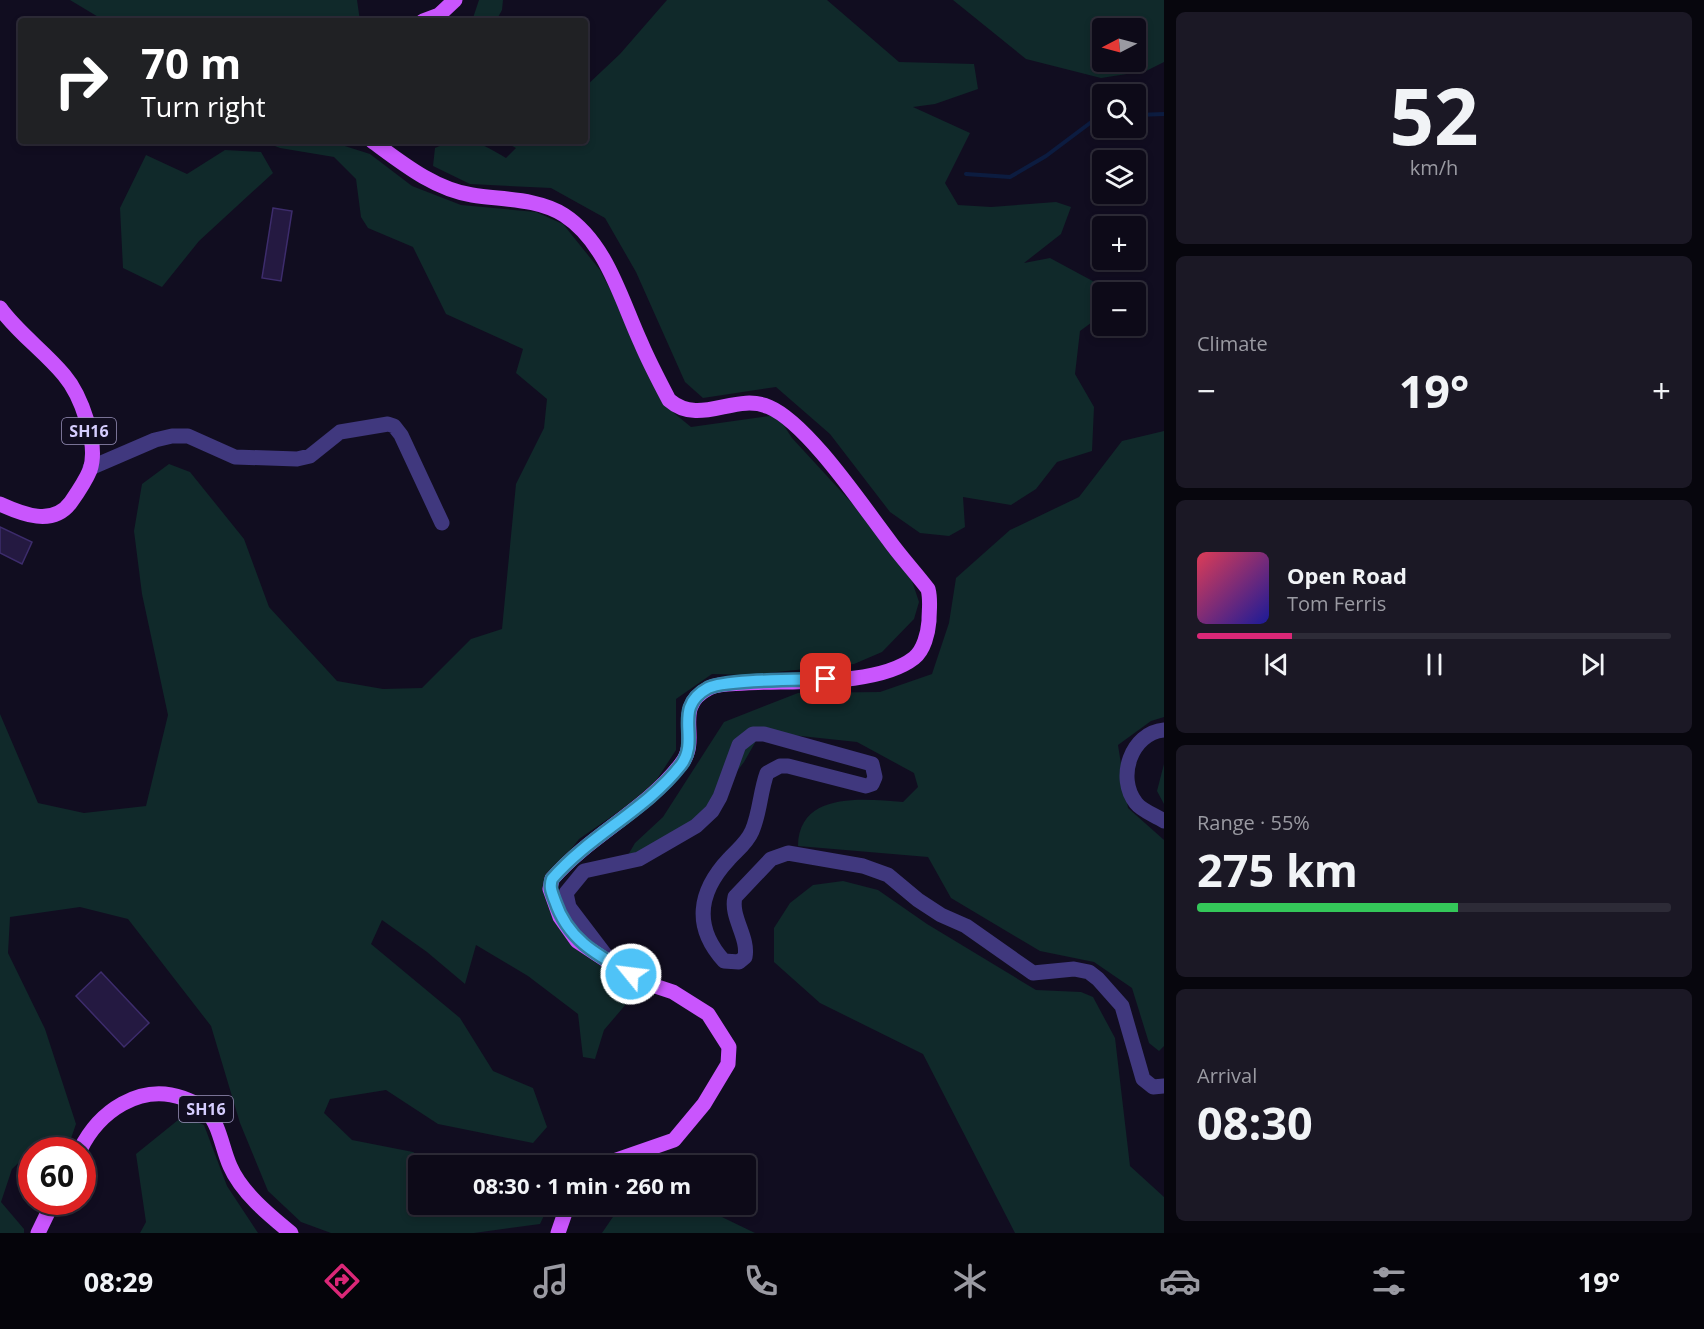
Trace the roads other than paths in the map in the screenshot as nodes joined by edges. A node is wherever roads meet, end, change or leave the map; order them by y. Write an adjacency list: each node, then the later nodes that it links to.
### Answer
1 (455, 0): 2 (main road)
2 (431, 18)
3 (377, 144): 10 (main road)
4 (0, 308): 5 (main road, SH16)
5 (90, 468): 6 (main road, SH16); 7 (street)
6 (0, 504)
7 (442, 523)
8 (1164, 730): 9 (street)
9 (1164, 820)
10 (615, 966): 11 (street); 13 (main road)
11 (1164, 1086)
12 (88, 1137): 17 (main road, SH16)
13 (631, 1155)
14 (47, 1215): 16 (main road)
15 (564, 1215): 18 (main road)
16 (38, 1233)
17 (291, 1233)
18 (558, 1233)

